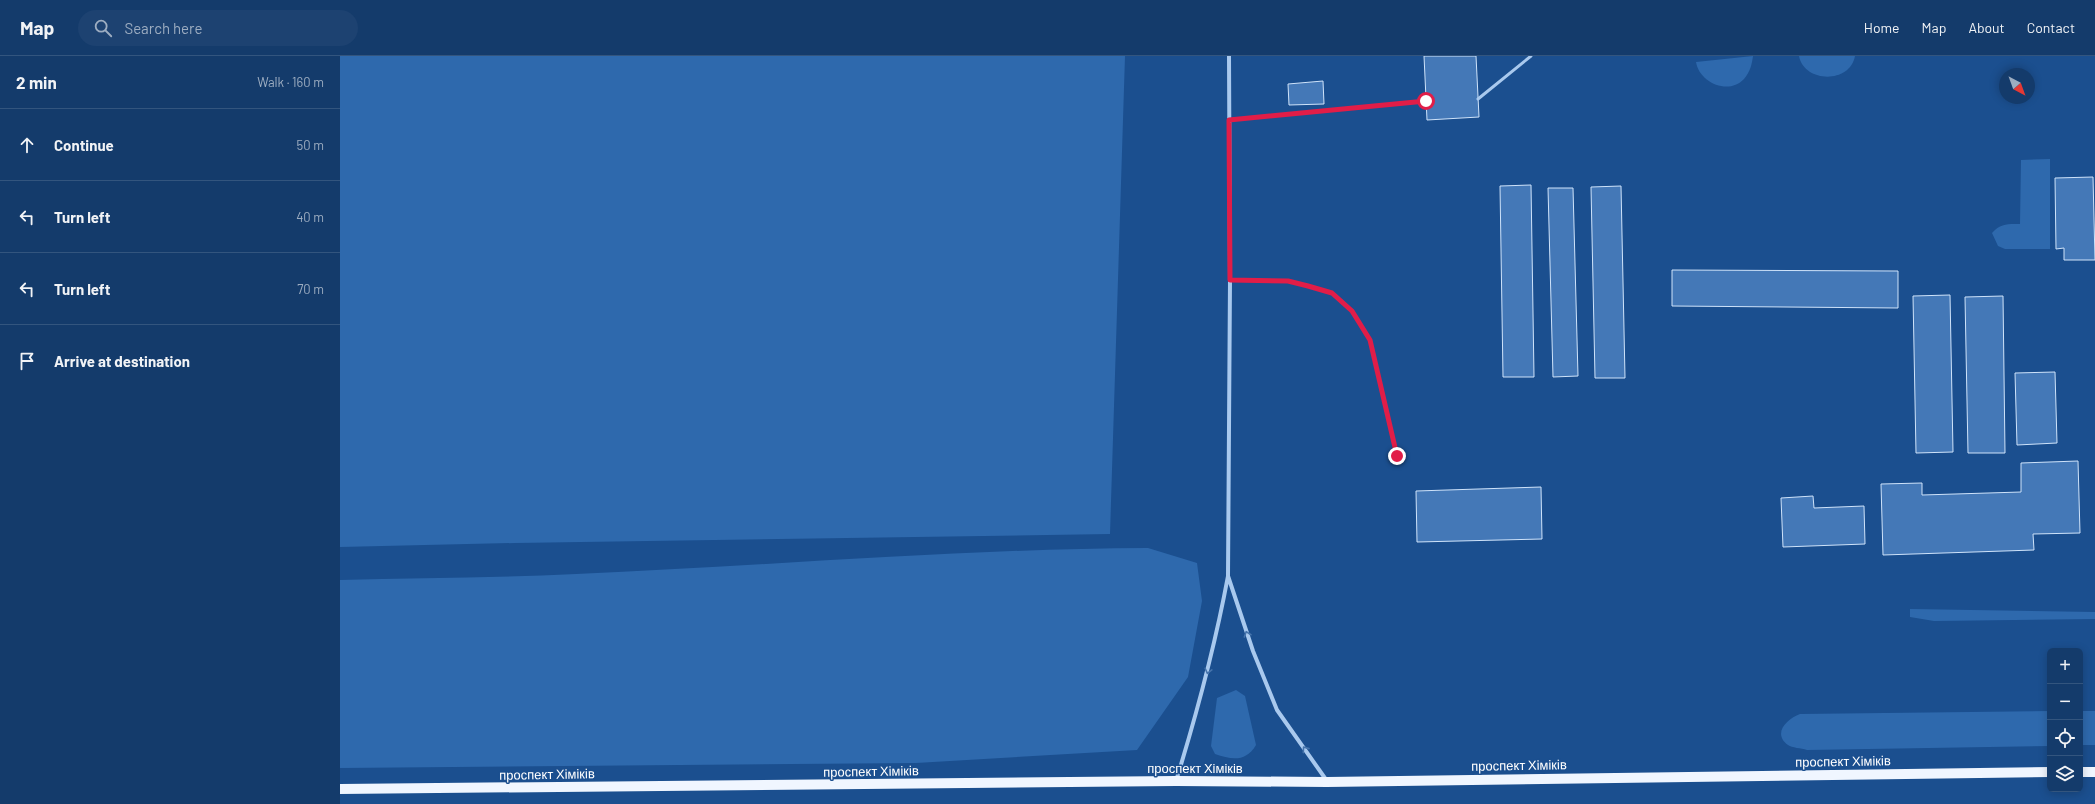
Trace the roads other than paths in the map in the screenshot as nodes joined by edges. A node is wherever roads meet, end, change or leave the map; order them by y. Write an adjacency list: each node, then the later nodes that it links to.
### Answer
1 (1229, 56): 5 (street)
2 (1531, 56): 3 (lane)
3 (1478, 99)
4 (1426, 101): 5 (lane)
5 (1229, 120): 6 (street)
6 (1230, 280): 7 (lane); 8 (street)
7 (1397, 456)
8 (1228, 576): 12 (street, one-way to 12); 13 (street, one-way to 8)
9 (2047, 772): 13 (main road, проспект Хіміків)
10 (2083, 772): 11 (main road)
11 (2095, 772)
12 (1176, 781): 13 (main road, проспект Хіміків); 14 (main road, проспект Хіміків)
13 (1327, 782)
14 (340, 789)

